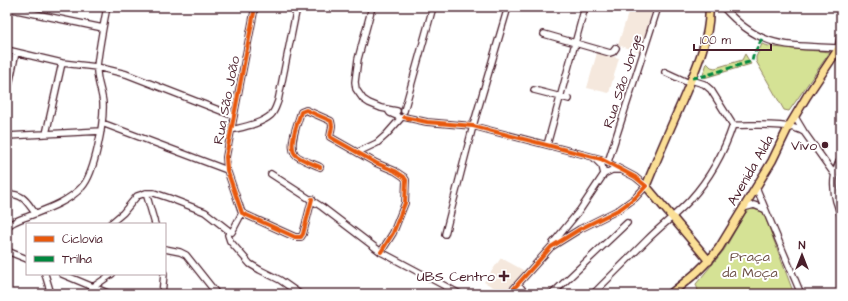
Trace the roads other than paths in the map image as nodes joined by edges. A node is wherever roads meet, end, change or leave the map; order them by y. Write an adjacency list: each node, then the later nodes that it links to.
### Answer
1 (107, 7): 12 (street)
2 (255, 7): 29 (street, Rua São João)
3 (297, 7): 35 (street)
4 (372, 7): 28 (street)
5 (433, 7): 28 (street)
6 (508, 7): 33 (street)
7 (585, 7): 15 (street)
8 (658, 7): 44 (street, Rua São Jorge)
9 (709, 7): 23 (main road)
10 (723, 7): 17 (street)
11 (7, 8): 12 (street)
12 (103, 28): 21 (street)
13 (544, 34): 15 (street)
14 (841, 37): 17 (main road)
15 (575, 42): 16 (street); 26 (street)
16 (616, 48)
17 (840, 48): 30 (main road, Avenida Alda)
18 (7, 50): 19 (street)
19 (16, 52): 20 (street); 25 (street)
20 (62, 63): 21 (street); 38 (street)
21 (97, 67): 29 (street); 31 (street)
22 (665, 72): 23 (street)
23 (690, 82): 32 (street); 51 (main road)
24 (534, 90): 26 (street)
25 (7, 95)
26 (560, 97): 27 (street); 40 (street)
27 (569, 99)
28 (401, 114): 33 (street); 41 (street)
29 (234, 116): 35 (street, Rua São João)
30 (795, 117): 34 (main road, Avenida Alda); 37 (street)
31 (102, 123): 36 (street); 46 (street)
32 (733, 125): 34 (street); 61 (street)
33 (473, 126): 40 (street); 69 (street)
34 (789, 126): 37 (street); 52 (main road, Avenida Alda)
35 (231, 130): 46 (street, Rua São João)
36 (101, 131): 38 (street); 58 (street)
37 (804, 132): 50 (street)
38 (46, 134): 39 (street)
39 (7, 136)
40 (547, 145): 42 (street)
41 (358, 152): 45 (street); 73 (street)
42 (594, 158): 44 (street); 49 (street)
43 (841, 158): 50 (street)
44 (608, 162): 47 (street)
45 (320, 167)
46 (228, 170): 59 (street, Rua São João)
47 (622, 170): 49 (street); 51 (street)
48 (271, 174): 55 (street)
49 (604, 174): 62 (street)
50 (834, 174): 60 (street)
51 (646, 186): 61 (main road); 67 (street)
52 (756, 187): 56 (main road, Avenida Alda); 57 (street)
53 (146, 193): 63 (street); 64 (street); 68 (street)
54 (7, 194): 58 (street)
55 (312, 200): 59 (street); 73 (street)
56 (743, 208): 57 (street); 75 (main road, Avenida Alda)
57 (764, 209): 93 (street)
58 (35, 213): 66 (street)
59 (242, 213): 68 (street)
60 (841, 215)
61 (672, 217): 75 (main road); 91 (street)
62 (573, 218): 67 (street); 70 (street)
63 (111, 223)
64 (155, 223)
65 (626, 223): 90 (street)
66 (7, 227)
67 (580, 229): 70 (street)
68 (230, 232): 86 (street)
69 (445, 234)
70 (551, 247): 80 (street)
71 (166, 250): 85 (street)
72 (7, 251): 74 (street)
73 (381, 252): 87 (street)
74 (26, 259)
75 (709, 261): 92 (main road, Avenida Alda)
76 (45, 275): 82 (street)
77 (64, 275): 81 (street)
78 (111, 275): 81 (street)
79 (164, 275): 84 (street)
80 (518, 284): 88 (street); 89 (street)
81 (93, 287): 83 (street)
82 (51, 294)
83 (110, 294)
84 (162, 294)
85 (216, 294)
86 (300, 294)
87 (460, 294)
88 (509, 294)
89 (525, 294)
90 (552, 294)
91 (593, 294)
92 (670, 294)
93 (801, 294)

